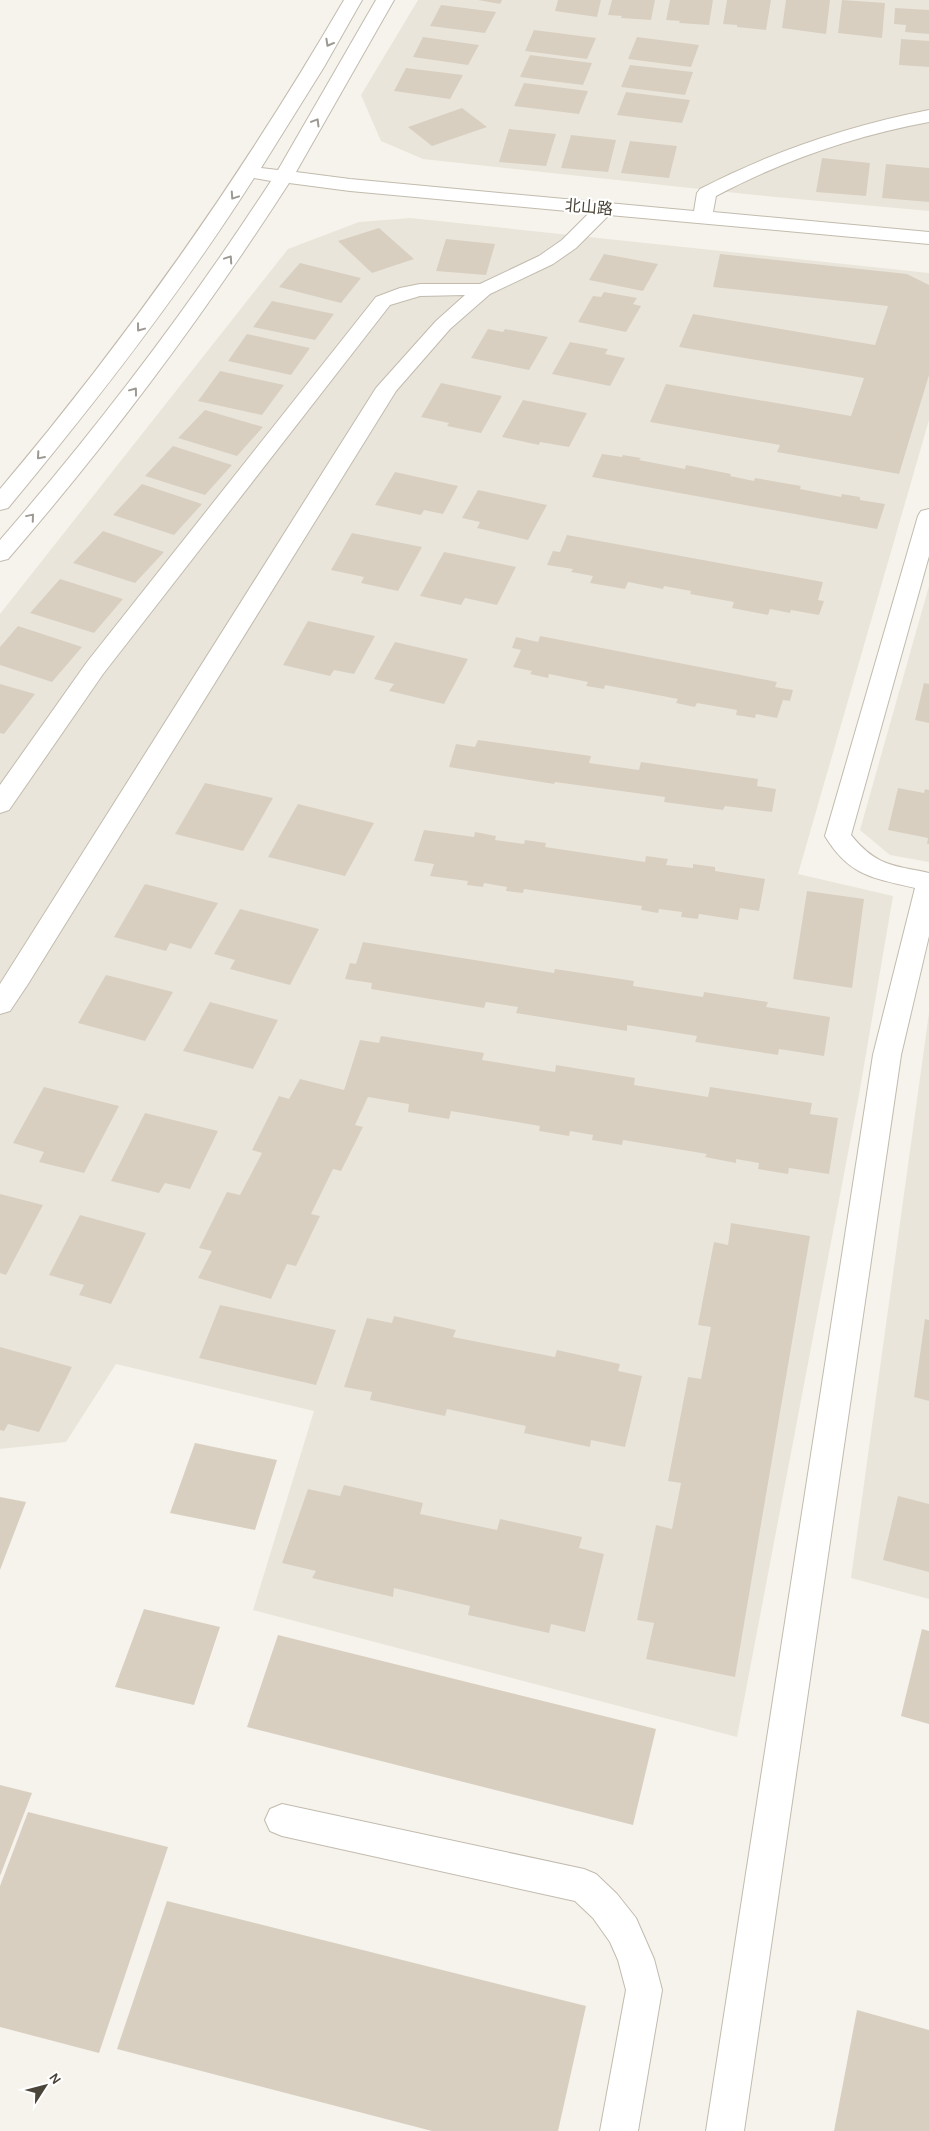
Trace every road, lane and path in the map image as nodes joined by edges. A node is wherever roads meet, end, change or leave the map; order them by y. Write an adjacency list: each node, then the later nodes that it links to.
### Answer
1 (353, 0): 4 (street, one-way to 4)
2 (385, 0): 5 (street, one-way to 2)
3 (929, 116): 7 (street)
4 (250, 172): 5 (street, 北山路); 10 (street, one-way to 10)
5 (283, 177): 6 (street, 北山路); 12 (street, one-way to 5)
6 (605, 208): 7 (street, 北山路); 9 (street)
7 (702, 217): 8 (street, 北山路)
8 (929, 238)
9 (483, 290): 13 (street); 15 (street)
10 (0, 503)
11 (929, 516): 14 (street)
12 (0, 554)
13 (0, 804)
14 (929, 882): 18 (street)
15 (0, 1004)
16 (282, 1820): 17 (street)
17 (619, 2131)
18 (725, 2131)

